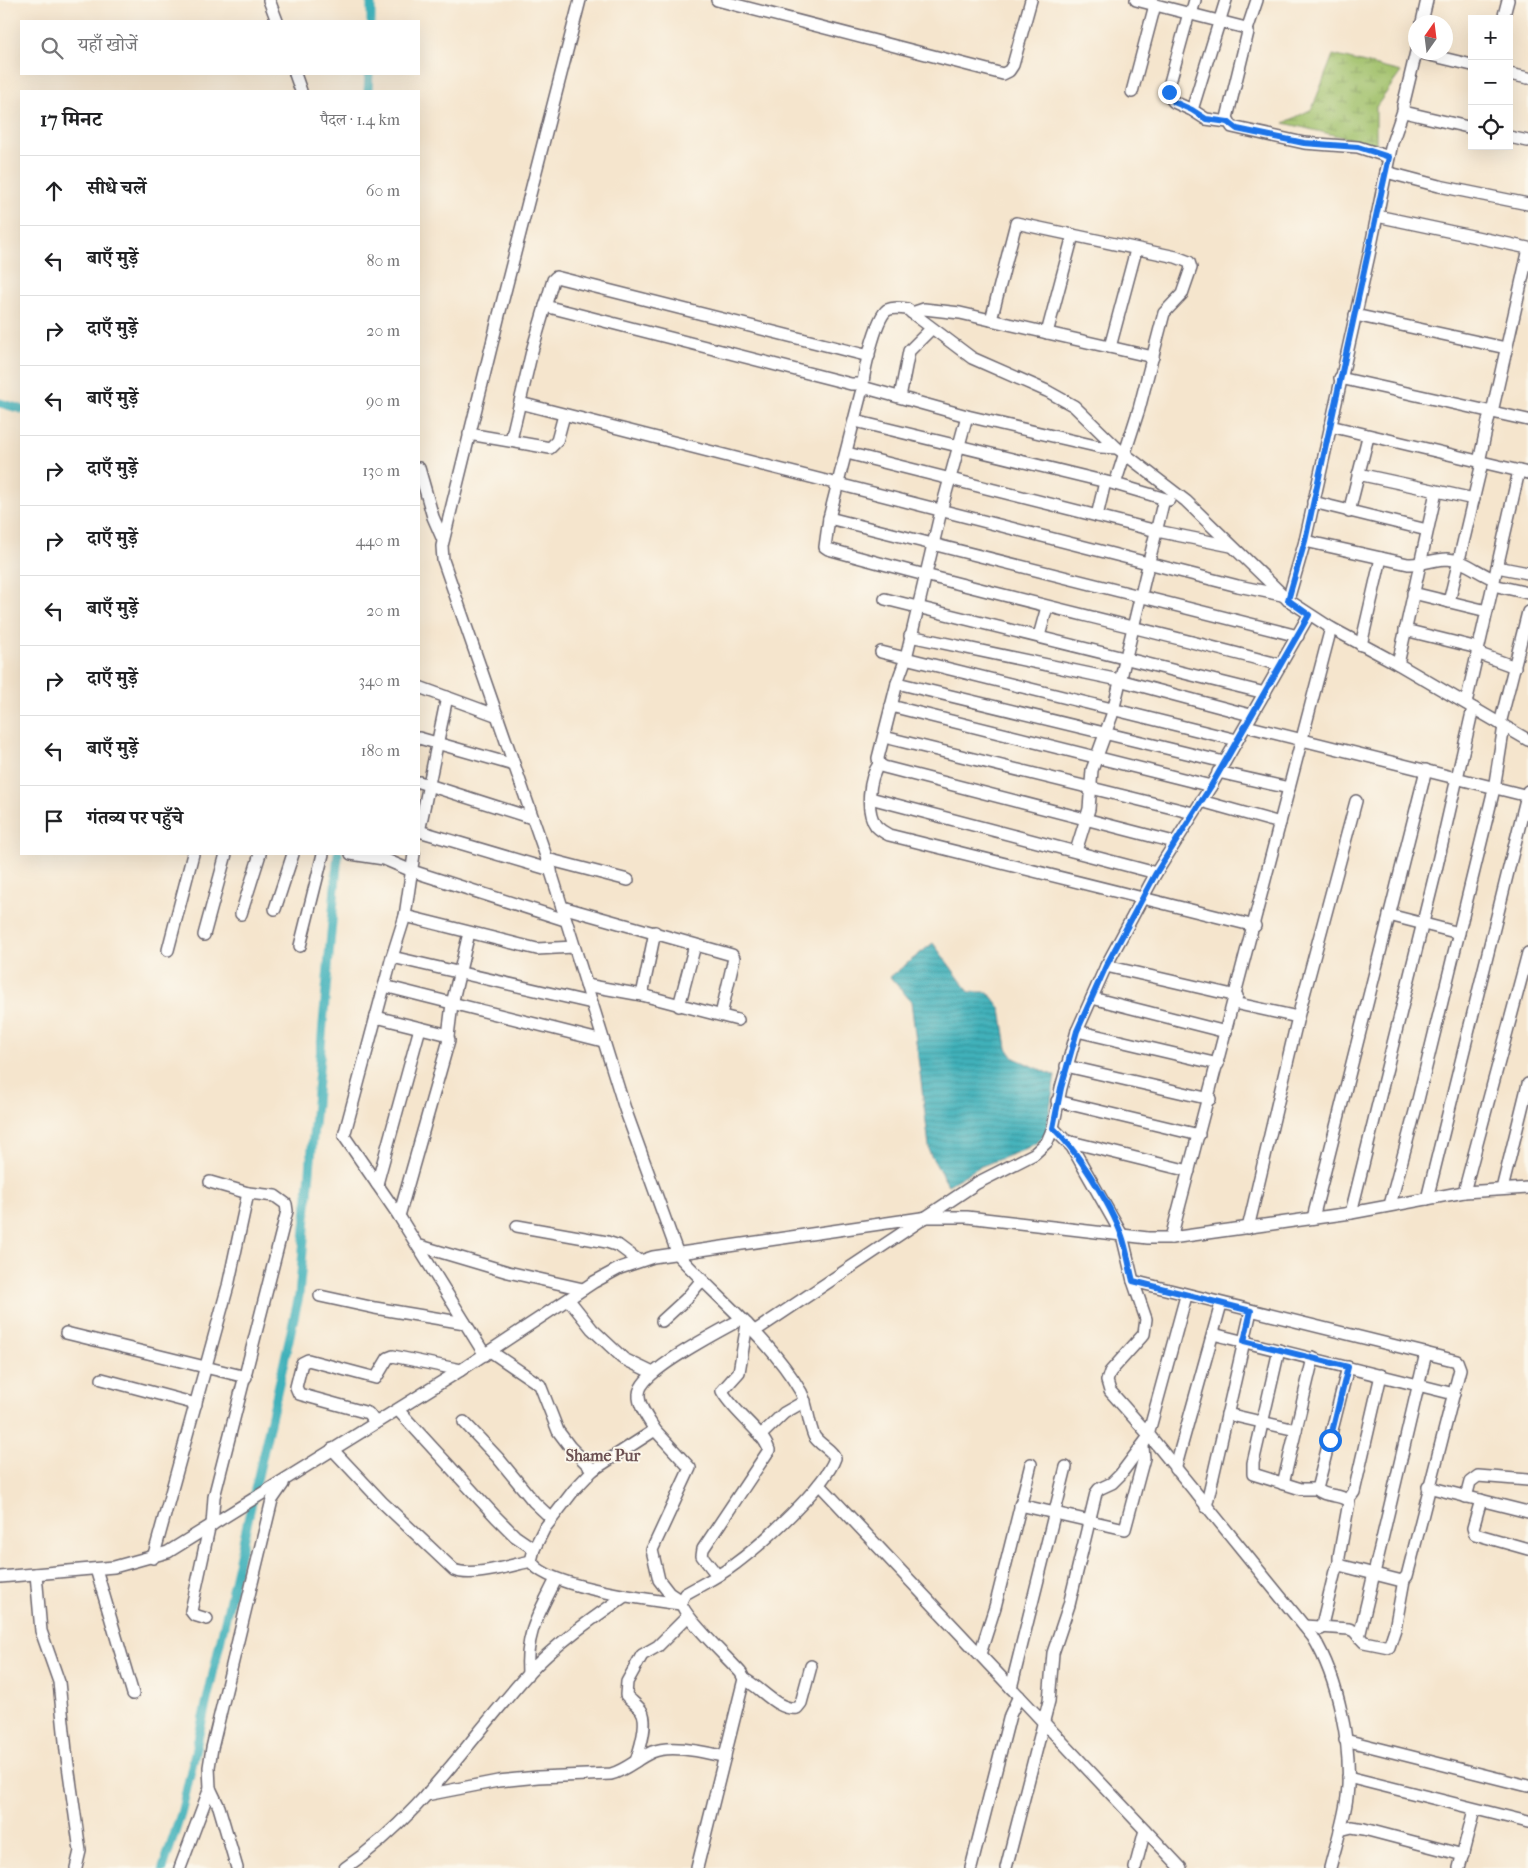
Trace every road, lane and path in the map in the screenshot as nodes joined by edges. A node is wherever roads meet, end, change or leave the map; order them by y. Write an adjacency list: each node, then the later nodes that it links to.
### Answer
1 (269, 0): 15 (street)
2 (580, 0): 60 (street)
3 (716, 0): 4 (street)
4 (1031, 0)
5 (1136, 0): 11 (street)
6 (1195, 0): 12 (street)
7 (1226, 0): 16 (street)
8 (1257, 0): 17 (street)
9 (1427, 0): 13 (street)
10 (1508, 0): 14 (street)
11 (1159, 4): 12 (street); 25 (street)
12 (1190, 14): 16 (street); 26 (street)
13 (1424, 15)
14 (1504, 15)
15 (277, 20)
16 (1220, 21): 17 (street); 26 (street)
17 (1247, 30): 28 (street)
18 (1414, 60): 27 (street)
19 (1450, 60): 20 (street)
20 (1468, 64)
21 (295, 75): 24 (street)
22 (1513, 75): 23 (street)
23 (1528, 78)
24 (301, 90)
25 (1132, 92)
26 (1192, 110): 28 (street)
27 (1403, 111): 29 (street); 32 (street)
28 (1228, 122): 32 (street)
29 (1468, 127)
30 (1513, 138): 31 (street)
31 (1528, 141)
32 (1389, 157): 33 (street)
33 (1386, 172): 34 (street); 35 (street)
34 (1528, 204)
35 (1377, 216): 37 (street); 42 (street)
36 (1073, 235): 38 (street); 43 (street); 45 (street)
37 (1528, 248)
38 (1136, 250): 46 (street); 49 (street)
39 (1528, 253): 47 (street)
40 (545, 306): 48 (street); 51 (street); 53 (street)
41 (912, 313): 43 (street); 44 (street); 48 (street)
42 (1355, 315): 47 (street); 50 (street)
43 (991, 320): 45 (street)
44 (931, 329): 52 (street); 64 (street)
45 (1047, 333): 46 (street)
46 (1110, 347): 49 (street)
47 (1506, 348): 54 (street)
48 (869, 356): 51 (street)
49 (1153, 356): 64 (street)
50 (1340, 378): 54 (street); 59 (street)
51 (863, 387): 52 (street); 58 (street)
52 (900, 397): 56 (street)
53 (520, 403): 55 (street); 62 (street)
54 (1491, 412): 57 (street); 66 (street)
55 (564, 415): 62 (street); 72 (street)
56 (967, 416): 63 (street); 64 (street)
57 (1528, 420)
58 (855, 421): 63 (street); 65 (street)
59 (1330, 426): 61 (street); 77 (street)
60 (469, 434): 62 (street); 84 (street)
61 (1368, 437): 66 (street); 69 (street)
62 (511, 440)
63 (959, 447): 70 (street); 71 (street)
64 (1120, 450): 71 (street); 76 (street)
65 (847, 454): 70 (street); 72 (street)
66 (1480, 462): 68 (street); 75 (street)
67 (420, 472): 84 (street)
68 (1523, 472): 92 (street)
69 (1358, 474): 73 (street); 79 (street)
70 (949, 480): 78 (street); 80 (street)
71 (1110, 483): 74 (street); 80 (street)
72 (838, 484): 78 (street); 81 (street)
73 (1436, 492): 75 (street); 82 (street)
74 (1164, 499): 76 (street); 83 (street)
75 (1474, 499): 89 (street)
76 (1186, 502): 87 (street)
77 (1313, 502): 79 (street); 85 (street)
78 (941, 511): 86 (street); 90 (street)
79 (1349, 512): 82 (street)
80 (1098, 516): 83 (street)
81 (829, 518): 86 (street); 94 (street)
82 (1427, 530): 91 (street)
83 (1158, 531): 87 (street); 90 (street)
84 (443, 540): 130 (street)
85 (1305, 541): 88 (street); 99 (street)
86 (933, 545): 94 (street); 98 (street)
87 (1231, 546): 99 (street)
88 (1381, 558): 91 (street); 113 (street)
89 (1459, 561): 91 (street); 95 (street); 101 (street)
90 (1150, 562): 98 (street); 99 (street)
91 (1419, 565): 96 (street)
92 (1497, 567): 93 (street); 95 (street)
93 (1528, 573)
94 (926, 576): 102 (street); 103 (street)
95 (1493, 582): 97 (street); 104 (street)
96 (1413, 593): 101 (street); 109 (street)
97 (1528, 593)
98 (1142, 596): 107 (street); 112 (street)
99 (1285, 598): 106 (street)
100 (885, 599): 102 (street)
101 (1449, 602): 104 (street)
102 (919, 606): 110 (street); 111 (street)
103 (1047, 606): 107 (street); 111 (street)
104 (1487, 611): 114 (street)
105 (1528, 613): 120 (street)
106 (1309, 615): 108 (street); 112 (street)
107 (1134, 626): 116 (street); 119 (street)
108 (1331, 628): 113 (street); 137 (street)
109 (1405, 630): 114 (street); 118 (street)
110 (910, 636): 117 (street); 121 (street)
111 (1039, 636): 116 (street)
112 (1298, 636): 119 (street)
113 (1361, 645): 118 (street)
114 (1478, 650): 120 (street); 127 (street)
115 (881, 652): 117 (street)
116 (1125, 657): 121 (street); 124 (street)
117 (906, 658): 122 (street); 128 (street)
118 (1398, 664): 127 (street)
119 (1281, 665): 124 (street)
120 (1515, 667): 131 (street)
121 (1119, 680): 128 (street); 129 (street)
122 (897, 683): 126 (street); 133 (street)
123 (420, 686): 125 (street)
124 (1265, 693): 129 (street)
125 (448, 697): 130 (street); 139 (street)
126 (891, 706): 134 (street); 140 (street)
127 (1469, 706): 131 (street); 145 (street)
128 (1113, 709): 133 (street); 136 (street)
129 (1250, 715): 132 (street)
130 (498, 716): 142 (street)
131 (1502, 725): 138 (street); 150 (street)
132 (1246, 726): 136 (street); 137 (street)
133 (1106, 733): 140 (street); 143 (street)
134 (884, 737): 141 (street); 148 (street)
135 (420, 738): 139 (street)
136 (1237, 740): 143 (street)
137 (1304, 740): 144 (street); 149 (street)
138 (1528, 740)
139 (437, 744): 142 (street); 146 (street)
140 (1096, 758): 147 (street); 148 (street)
141 (879, 764): 152 (street); 157 (street)
142 (514, 765): 156 (street)
143 (1221, 767): 147 (street); 149 (street)
144 (1426, 770): 145 (street); 179 (street)
145 (1456, 779): 150 (street); 182 (street)
146 (424, 783): 156 (street); 158 (street)
147 (1211, 786): 154 (street)
148 (1090, 787): 155 (street); 157 (street)
149 (1289, 788): 159 (street)
150 (1494, 789): 151 (street); 186 (street)
151 (1528, 795): 228 (street)
152 (870, 798): 162 (street); 175 (street)
153 (1356, 800): 206 (street)
154 (1201, 801): 155 (street); 159 (street)
155 (1193, 813): 161 (street)
156 (532, 818): 170 (street)
157 (1086, 819): 161 (street); 162 (street)
158 (420, 821)
159 (1280, 823): 183 (street)
160 (420, 831): 171 (street)
161 (1174, 842): 173 (street)
162 (1076, 851): 173 (street)
163 (193, 855): 191 (street)
164 (226, 855): 187 (street)
165 (260, 855): 178 (street)
166 (293, 855): 177 (street)
167 (322, 855): 189 (street)
168 (361, 855): 172 (street)
169 (414, 855): 172 (street)
170 (547, 858): 171 (street); 174 (street)
171 (551, 870): 176 (street)
172 (412, 871): 180 (street); 181 (street)
173 (1156, 873): 175 (street)
174 (628, 880)
175 (1141, 899): 183 (street); 194 (street)
176 (562, 907): 181 (street); 184 (street)
177 (276, 909)
178 (241, 914)
179 (1389, 915): 182 (street); 233 (street)
180 (405, 916): 185 (street); 193 (street)
181 (565, 920): 190 (street)
182 (1422, 924): 186 (street); 230 (street)
183 (1255, 926): 200 (street)
184 (655, 932): 188 (street); 198 (street)
185 (469, 933): 190 (street); 195 (street)
186 (1459, 933): 229 (street)
187 (204, 935)
188 (695, 945): 203 (street); 204 (street)
189 (300, 946)
190 (574, 947): 196 (street)
191 (168, 950)
192 (1528, 953): 226 (street)
193 (392, 957): 195 (street); 197 (street)
194 (1106, 966): 199 (street); 200 (street)
195 (459, 972): 201 (street); 202 (street)
196 (586, 985): 198 (street); 201 (street)
197 (384, 986): 202 (street); 205 (street)
198 (642, 996): 203 (street)
199 (1092, 998): 209 (street); 210 (street)
200 (1235, 1000): 206 (street); 210 (street)
201 (592, 1003): 212 (street)
202 (452, 1004): 211 (street); 212 (street)
203 (679, 1006): 204 (street)
204 (721, 1015): 207 (street)
205 (376, 1017): 208 (street); 223 (street)
206 (1298, 1017): 235 (street)
207 (738, 1020)
208 (420, 1028): 211 (street); 223 (street)
209 (1077, 1031): 213 (street); 214 (street)
210 (1226, 1032): 213 (street)
211 (448, 1036): 231 (street)
212 (603, 1041): 239 (street)
213 (1218, 1064): 216 (street)
214 (1066, 1066): 216 (street); 217 (street)
215 (1528, 1084): 225 (street)
216 (1210, 1098): 219 (street)
217 (1057, 1101): 218 (street); 219 (street)
218 (1053, 1128): 220 (street); 232 (street)
219 (1198, 1135): 221 (street)
220 (1067, 1141): 221 (street); 236 (street)
221 (1189, 1170): 237 (street)
222 (210, 1182): 227 (street)
223 (378, 1184): 231 (street)
224 (1528, 1188): 225 (street)
225 (1502, 1190): 226 (street)
226 (1464, 1192): 228 (street)
227 (248, 1193): 260 (street); 264 (street)
228 (1427, 1199): 229 (street)
229 (1390, 1205): 230 (street)
230 (1351, 1213): 233 (street)
231 (399, 1216): 238 (street)
232 (928, 1217): 236 (street); 239 (street); 251 (street)
233 (1313, 1218): 235 (street)
234 (517, 1226): 240 (street)
235 (1248, 1228): 237 (street)
236 (1122, 1236): 237 (street); 242 (street)
237 (1172, 1238)
238 (416, 1245): 243 (street); 250 (street)
239 (677, 1252): 240 (street); 241 (street)
240 (639, 1261): 243 (street)
241 (701, 1281): 249 (street); 251 (street)
242 (1133, 1281): 245 (street); 277 (street)
243 (583, 1289): 246 (street)
244 (320, 1296): 250 (street)
245 (1186, 1296): 247 (street); 277 (street)
246 (569, 1300): 256 (street); 262 (street)
247 (1221, 1304): 248 (street); 253 (street)
248 (1251, 1311): 254 (street); 257 (street)
249 (662, 1321)
250 (465, 1323): 256 (street)
251 (748, 1325): 262 (street); 268 (street); 278 (street)
252 (66, 1333): 260 (street)
253 (1213, 1334): 254 (street); 283 (street)
254 (1244, 1341): 255 (street); 271 (street)
255 (1280, 1350): 258 (street); 274 (street)
256 (488, 1353): 261 (street); 284 (street)
257 (1426, 1353): 266 (street); 267 (street)
258 (1312, 1358): 259 (street); 276 (street)
259 (1348, 1367): 263 (street); 290 (street)
260 (206, 1369): 264 (street); 269 (street)
261 (461, 1370): 270 (street); 272 (street)
262 (653, 1373): 275 (street)
263 (1381, 1376): 266 (street); 292 (street)
264 (246, 1377): 300 (street)
265 (102, 1379): 269 (street)
266 (1418, 1385): 267 (street); 308 (street)
267 (1454, 1394): 289 (street)
268 (804, 1401): 278 (street); 287 (street)
269 (196, 1404): 303 (street)
270 (398, 1410): 272 (street); 301 (street)
271 (1227, 1414): 274 (street); 295 (street)
272 (374, 1422): 280 (street)
273 (464, 1422): 298 (street)
274 (1262, 1422): 276 (street); 288 (street)
275 (655, 1430): 284 (street); 314 (street)
276 (1296, 1430): 288 (street)
277 (1149, 1435): 279 (street); 283 (street)
278 (760, 1436): 309 (street)
279 (1143, 1447): 299 (street); 299 (street)
280 (332, 1449): 285 (street); 304 (street)
281 (1031, 1464): 294 (street)
282 (1066, 1467): 297 (street)
283 (1175, 1469): 295 (street)
284 (593, 1470): 298 (street)
285 (289, 1477): 300 (street); 332 (street)
286 (1528, 1480): 291 (street)
287 (819, 1484): 309 (street); 320 (street)
288 (1283, 1484): 290 (street)
289 (1428, 1487): 291 (street); 312 (street)
290 (1317, 1490): 292 (street)
291 (1466, 1496): 293 (street)
292 (1348, 1500): 305 (street)
293 (1481, 1500): 296 (street); 302 (street)
294 (1020, 1505): 297 (street); 320 (street)
295 (1206, 1507): 317 (street)
296 (1528, 1512)
297 (1054, 1513): 299 (street); 324 (street)
298 (551, 1518): 301 (street)
299 (1090, 1522): 326 (street)
300 (210, 1527): 303 (street); 316 (street)
301 (534, 1549): 304 (street)
302 (1528, 1549)
303 (153, 1558): 306 (street)
304 (532, 1561): 311 (street)
305 (1339, 1564): 308 (street); 318 (street)
306 (96, 1569): 307 (street); 325 (street)
307 (36, 1574): 310 (street); 339 (street)
308 (1372, 1574): 312 (street); 319 (street)
309 (717, 1575): 314 (street)
310 (0, 1577)
311 (556, 1579): 313 (street); 322 (street)
312 (1404, 1580): 319 (street)
313 (624, 1596): 314 (street); 322 (street)
314 (680, 1603): 315 (street)
315 (688, 1616): 323 (street); 329 (street)
316 (207, 1619)
317 (1304, 1626): 318 (street); 327 (street)
318 (1321, 1629): 319 (street)
319 (1359, 1637)
320 (980, 1654): 324 (street)
321 (810, 1666): 323 (street)
322 (528, 1674): 333 (street)
323 (744, 1679): 328 (street)
324 (1015, 1692): 326 (street); 344 (street)
325 (133, 1694)
326 (1042, 1720): 336 (street); 345 (street)
327 (1345, 1740): 330 (street); 331 (street)
328 (725, 1757): 329 (street); 343 (street)
329 (636, 1761): 333 (street)
330 (1348, 1777): 334 (street); 337 (street)
331 (1528, 1786)
332 (210, 1788): 340 (street); 341 (street)
333 (426, 1795): 342 (street)
334 (1474, 1810): 335 (street); 338 (street)
335 (1528, 1822)
336 (1145, 1830): 346 (street); 347 (street)
337 (1340, 1830): 338 (street); 348 (street)
338 (1463, 1855): 349 (street)
339 (78, 1867)
340 (180, 1868)
341 (237, 1868)
342 (345, 1868)
343 (697, 1868)
344 (971, 1868)
345 (1006, 1868)
346 (1135, 1868)
347 (1181, 1868)
348 (1330, 1868)
349 (1459, 1868)

